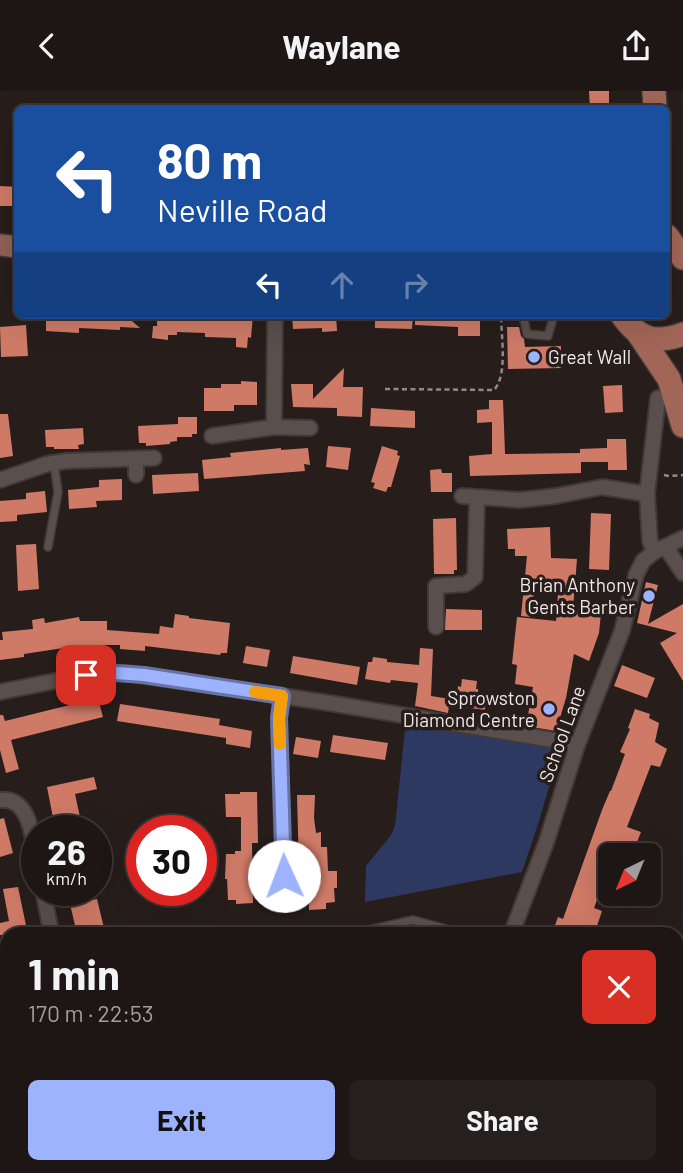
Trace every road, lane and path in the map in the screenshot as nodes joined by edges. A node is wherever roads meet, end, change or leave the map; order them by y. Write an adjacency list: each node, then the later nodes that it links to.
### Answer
1 (670, 240): 2 (highway)
2 (683, 258)
3 (275, 319): 12 (street)
4 (501, 319): 9 (path)
5 (524, 319): 6 (lane)
6 (553, 319)
7 (627, 323): 8 (highway); 11 (highway)
8 (683, 334)
9 (385, 389)
10 (658, 398): 18 (street)
11 (683, 426)
12 (274, 427): 13 (street); 14 (street)
13 (310, 428)
14 (212, 436)
15 (154, 458): 16 (street)
16 (136, 459): 17 (street); 19 (street)
17 (54, 463): 21 (street); 24 (lane)
18 (650, 473): 20 (path); 22 (street)
19 (136, 475)
20 (683, 475)
21 (0, 480)
22 (647, 494): 25 (street); 27 (street)
23 (683, 538): 25 (street)
24 (48, 547)
25 (660, 549): 26 (street); 30 (street, School Lane)
26 (683, 573)
27 (436, 627)
28 (0, 692): 29 (street)
29 (282, 696): 30 (street); 33 (street)
30 (577, 746): 38 (street, School Lane)
31 (0, 800): 32 (street)
32 (26, 815)
33 (284, 903)
34 (46, 906): 35 (street)
35 (50, 927)
36 (382, 927): 37 (lane)
37 (439, 927)
38 (514, 927)

